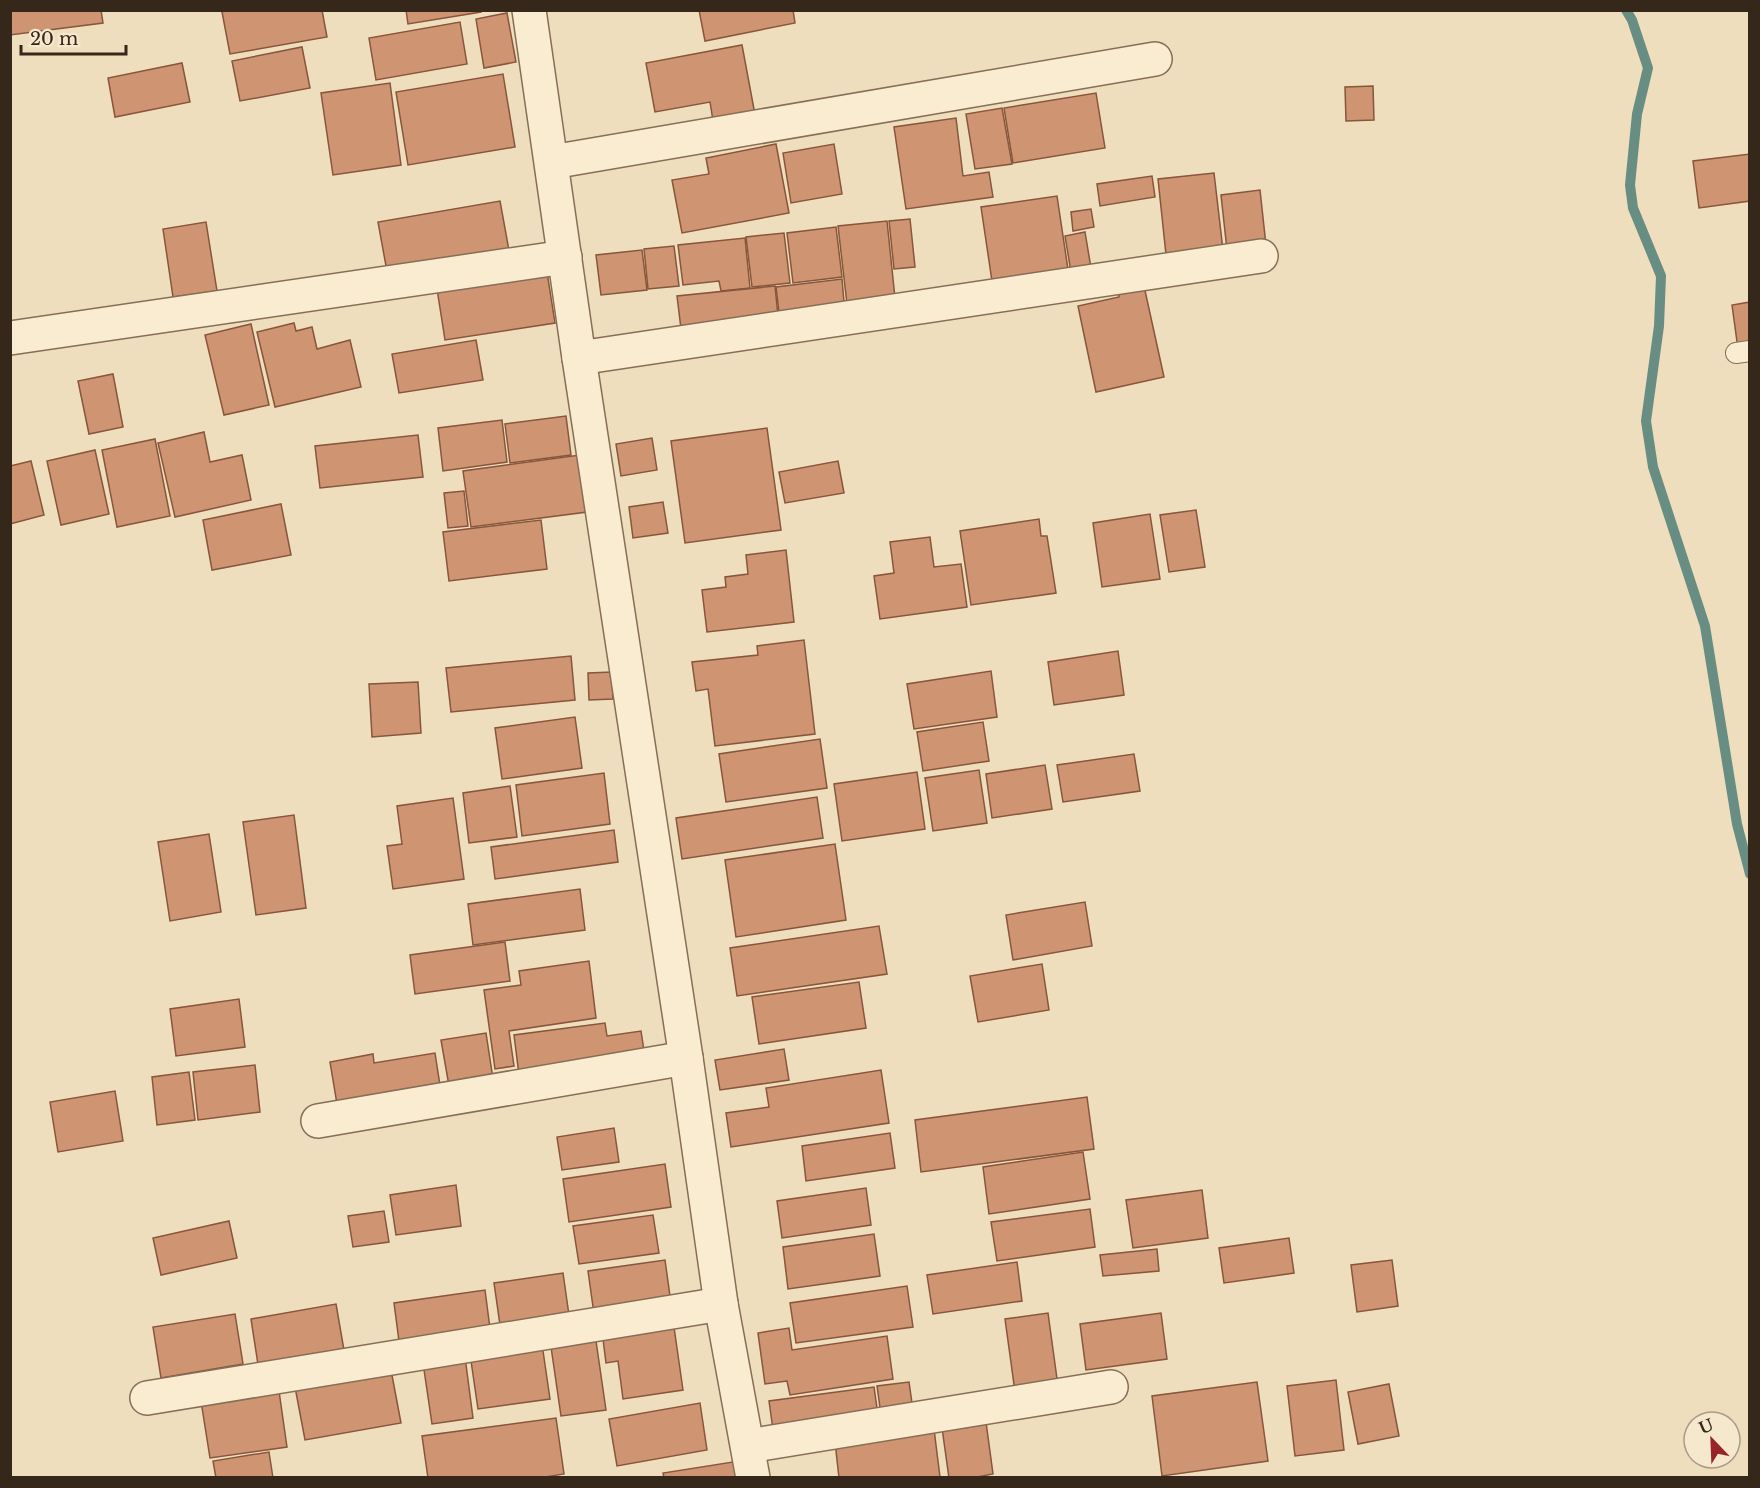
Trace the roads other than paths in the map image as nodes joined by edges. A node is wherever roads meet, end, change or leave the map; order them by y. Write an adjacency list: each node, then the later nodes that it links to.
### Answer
1 (536, 12): 3 (street)
2 (1155, 58): 3 (street)
3 (552, 162): 5 (street)
4 (1261, 256): 7 (street)
5 (564, 257): 6 (street); 7 (street)
6 (10, 338)
7 (579, 358): 8 (street)
8 (686, 1058): 9 (street); 10 (street)
9 (318, 1121)
10 (721, 1304): 12 (street); 13 (street)
11 (1111, 1387): 13 (street)
12 (147, 1398)
13 (750, 1462)

